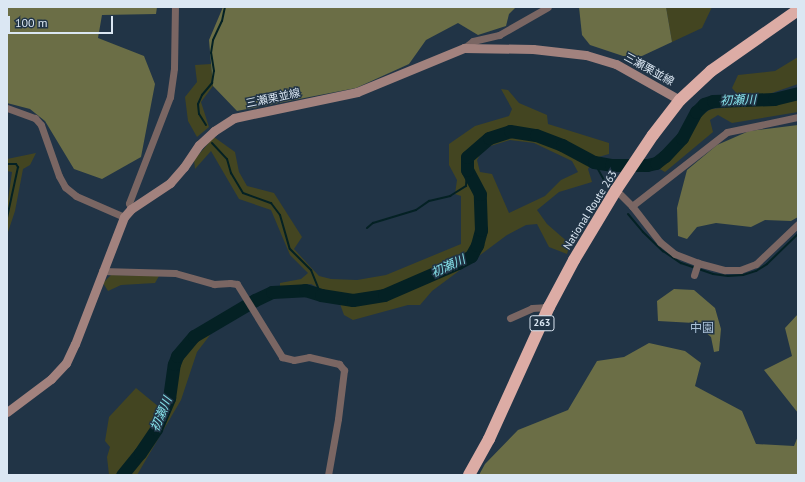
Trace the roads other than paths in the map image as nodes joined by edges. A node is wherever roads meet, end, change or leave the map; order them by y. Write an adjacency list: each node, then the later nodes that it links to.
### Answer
1 (175, 7): 10 (street)
2 (548, 7): 4 (street)
3 (798, 10): 5 (highway, National Route 263 / 263)
4 (464, 48): 5 (main road, 三瀬栗並線); 10 (main road, 三瀬栗並線)
5 (680, 100): 8 (highway, National Route 263 / 263)
6 (7, 108): 11 (street)
7 (798, 117): 9 (street)
8 (616, 190): 9 (street); 16 (highway, National Route 263 / 263)
9 (632, 206): 13 (street)
10 (131, 209): 11 (main road, 三瀬栗並線)
11 (124, 217): 14 (main road, 三瀬栗並線)
12 (798, 224): 13 (street)
13 (698, 263): 15 (street)
14 (102, 271): 18 (main road, 三瀬栗並線); 19 (street)
15 (694, 275)
16 (549, 307): 17 (street); 20 (highway, National Route 263 / 263)
17 (510, 318)
18 (7, 412)
19 (328, 475)
20 (469, 475)

